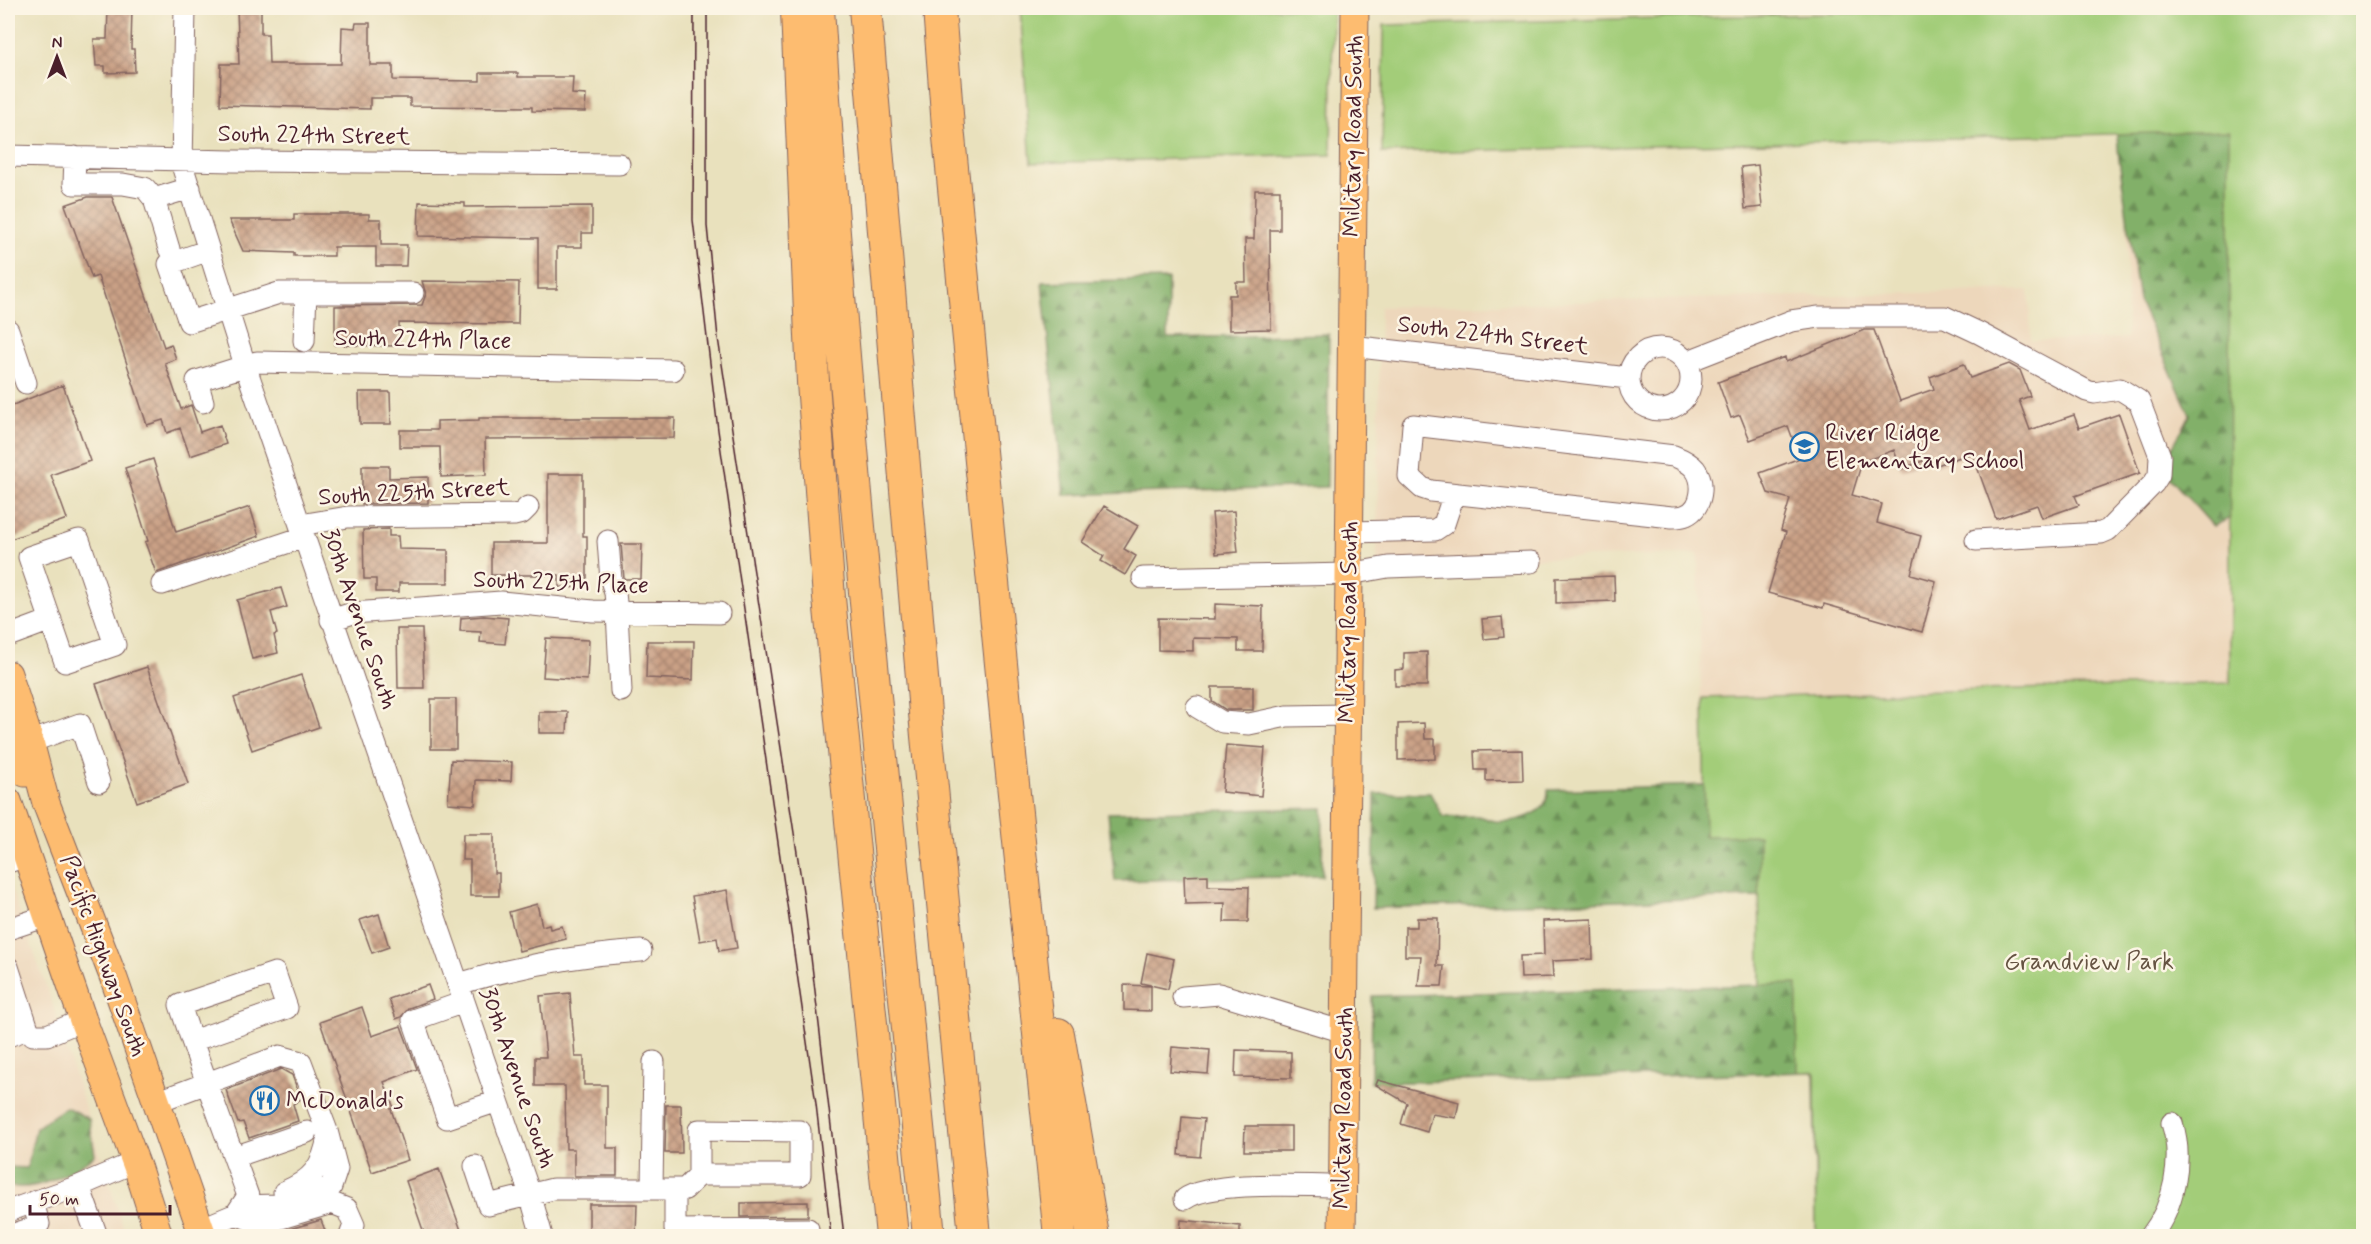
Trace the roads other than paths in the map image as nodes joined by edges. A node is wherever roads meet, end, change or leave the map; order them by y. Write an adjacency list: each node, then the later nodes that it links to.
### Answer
1 (185, 8): 9 (street, 30th Avenue South)
2 (796, 8): 90 (highway)
3 (818, 8): 91 (highway)
4 (865, 8): 92 (highway)
5 (939, 8): 47 (highway)
6 (1355, 8): 20 (main road, Military Road South)
7 (8, 156): 8 (street, South 224th Street)
8 (75, 157): 9 (street, South 224th Street); 12 (street)
9 (182, 159): 10 (street, South 224th Street); 11 (street, 30th Avenue South)
10 (619, 164)
11 (189, 188): 12 (street); 14 (street, 30th Avenue South)
12 (154, 199): 13 (street)
13 (169, 249)
14 (209, 250): 17 (street, 30th Avenue South); 17 (street)
15 (306, 293): 16 (street); 17 (street); 19 (street)
16 (413, 293)
17 (228, 309): 22 (street, 30th Avenue South)
18 (8, 330): 25 (street)
19 (304, 341)
20 (1351, 346): 24 (street, South 224th Street); 30 (main road, Military Road South)
21 (1686, 362): 24 (street); 24 (street); 31 (street)
22 (245, 365): 23 (street, South 224th Place); 26 (street, South 224th Place); 29 (street, 30th Avenue South)
23 (673, 370)
24 (1629, 378)
25 (26, 384)
26 (203, 402)
27 (1454, 494): 27 (street); 30 (street)
28 (528, 507): 29 (street, South 225th Street)
29 (302, 531): 36 (street, South 225th Street); 40 (street, 30th Avenue South)
30 (1350, 532): 34 (main road, Military Road South)
31 (1976, 540)
32 (609, 541): 37 (street)
33 (1531, 562): 34 (street)
34 (1349, 574): 35 (street); 45 (main road, Military Road South)
35 (1143, 578)
36 (162, 584)
37 (617, 612): 38 (street, South 225th Place); 40 (street, South 225th Place); 43 (street)
38 (719, 613)
39 (51, 620): 39 (street); 41 (street)
40 (332, 620): 55 (street, 30th Avenue South)
41 (8, 636)
42 (8, 674): 46 (main road)
43 (621, 691)
44 (1197, 707): 45 (street)
45 (1347, 715): 59 (main road, Military Road South)
46 (19, 739): 48 (street); 65 (main road, Pacific Highway South)
47 (1010, 755): 93 (highway); 94 (highway)
48 (99, 782)
49 (8, 801): 50 (main road, Pacific Highway South)
50 (17, 859): 51 (main road, Pacific Highway South)
51 (47, 916): 52 (street); 57 (main road, Pacific Highway South)
52 (8, 929)
53 (641, 951): 55 (street)
54 (8, 967): 58 (street)
55 (461, 993): 64 (street, 30th Avenue South); 64 (street)
56 (1183, 997): 59 (street)
57 (83, 1020): 58 (street); 69 (main road, Pacific Highway South)
58 (28, 1029): 60 (street)
59 (1344, 1032): 73 (main road, Military Road South)
60 (8, 1036)
61 (192, 1041): 61 (street); 63 (street)
62 (654, 1062): 74 (street)
63 (206, 1082): 65 (street); 68 (street); 79 (street)
64 (498, 1101): 76 (street, 30th Avenue South)
65 (156, 1102): 81 (main road, Pacific Highway South)
66 (2172, 1123): 96 (street)
67 (307, 1131): 68 (street)
68 (234, 1157): 79 (street)
69 (137, 1166): 72 (street); 85 (main road, Pacific Highway South); 86 (main road)
70 (475, 1166): 76 (street)
71 (699, 1175): 71 (street); 75 (street)
72 (80, 1186): 78 (street); 84 (street)
73 (1343, 1186): 77 (street); 95 (main road, Military Road South)
74 (652, 1189): 75 (street); 76 (street)
75 (675, 1189): 82 (street)
76 (530, 1194): 88 (street, 30th Avenue South)
77 (1185, 1199)
78 (33, 1202): 80 (street); 83 (street)
79 (239, 1210): 81 (street); 87 (street)
80 (8, 1211)
81 (201, 1232)
82 (687, 1233): 89 (street)
83 (8, 1236)
84 (97, 1236)
85 (159, 1236)
86 (174, 1236)
87 (350, 1236)
88 (542, 1236)
89 (807, 1236)
90 (892, 1236)
91 (929, 1236)
92 (975, 1236)
93 (1060, 1236)
94 (1093, 1236)
95 (1342, 1236)
96 (2151, 1236)

